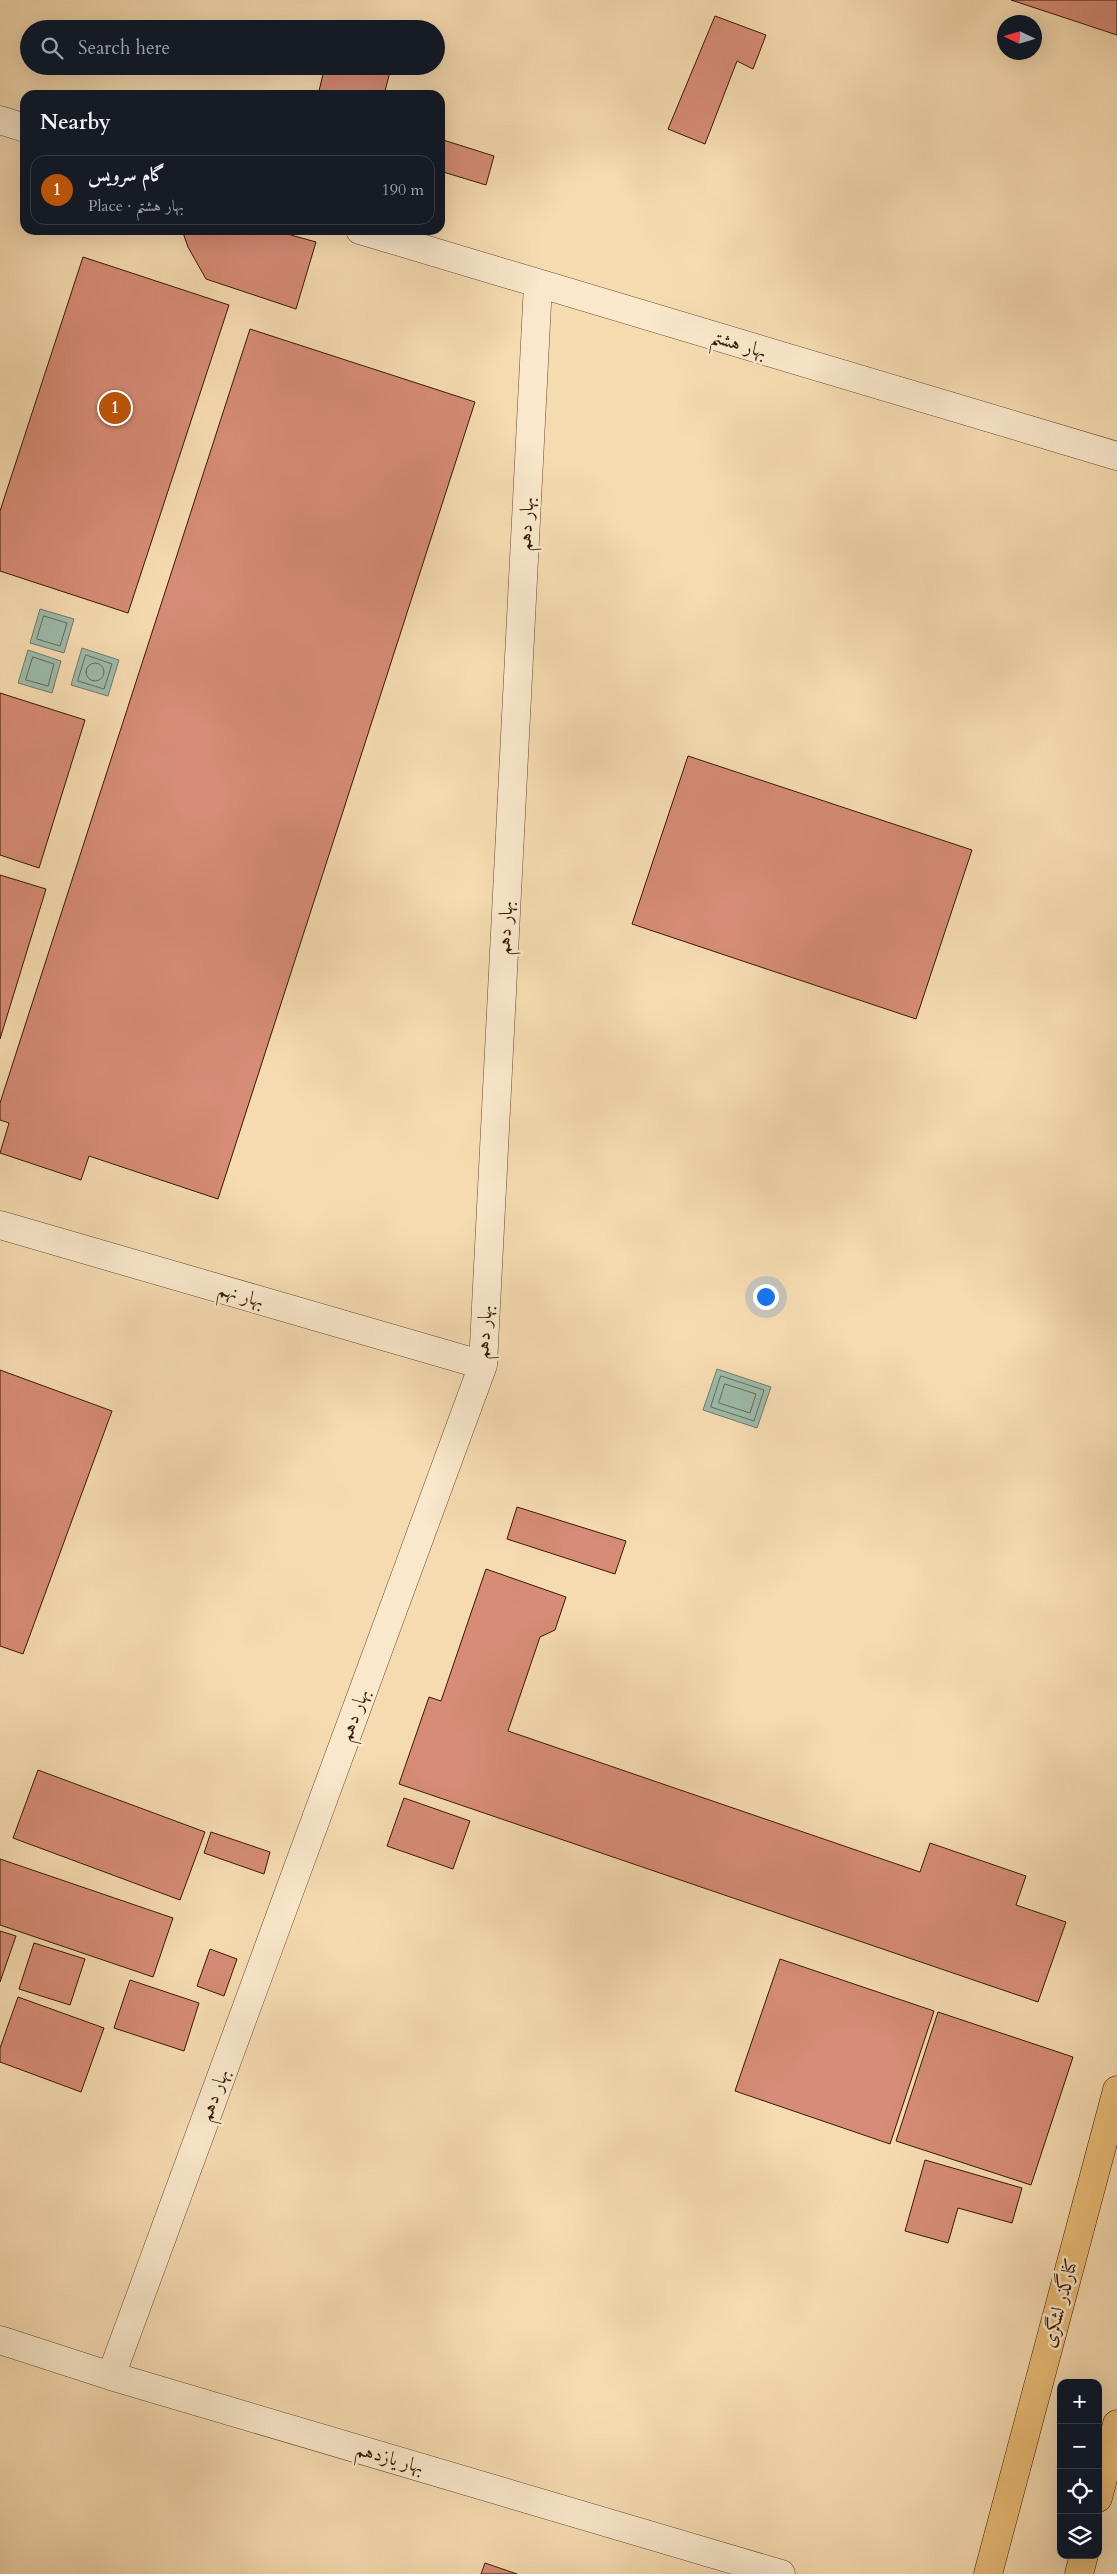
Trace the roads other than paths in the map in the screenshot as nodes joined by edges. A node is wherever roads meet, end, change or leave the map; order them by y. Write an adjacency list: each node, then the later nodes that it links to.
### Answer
1 (0, 120): 2 (street)
2 (20, 126)
3 (376, 235): 4 (street, بهار هشتم)
4 (538, 284): 5 (street, بهار هشتم); 7 (street, بهار دهم)
5 (1117, 456)
6 (0, 1225): 7 (street, بهار نهم)
7 (483, 1365): 10 (street, بهار دهم)
8 (1117, 2090): 15 (main road, کنارگذر لشگری)
9 (0, 2340): 10 (street, بهار یازدهم)
10 (111, 2376): 14 (street, بهار یازدهم)
11 (1117, 2424): 12 (main road)
12 (1102, 2482)
13 (1083, 2559): 16 (main road)
14 (781, 2574)
15 (988, 2574)
16 (1079, 2574)

